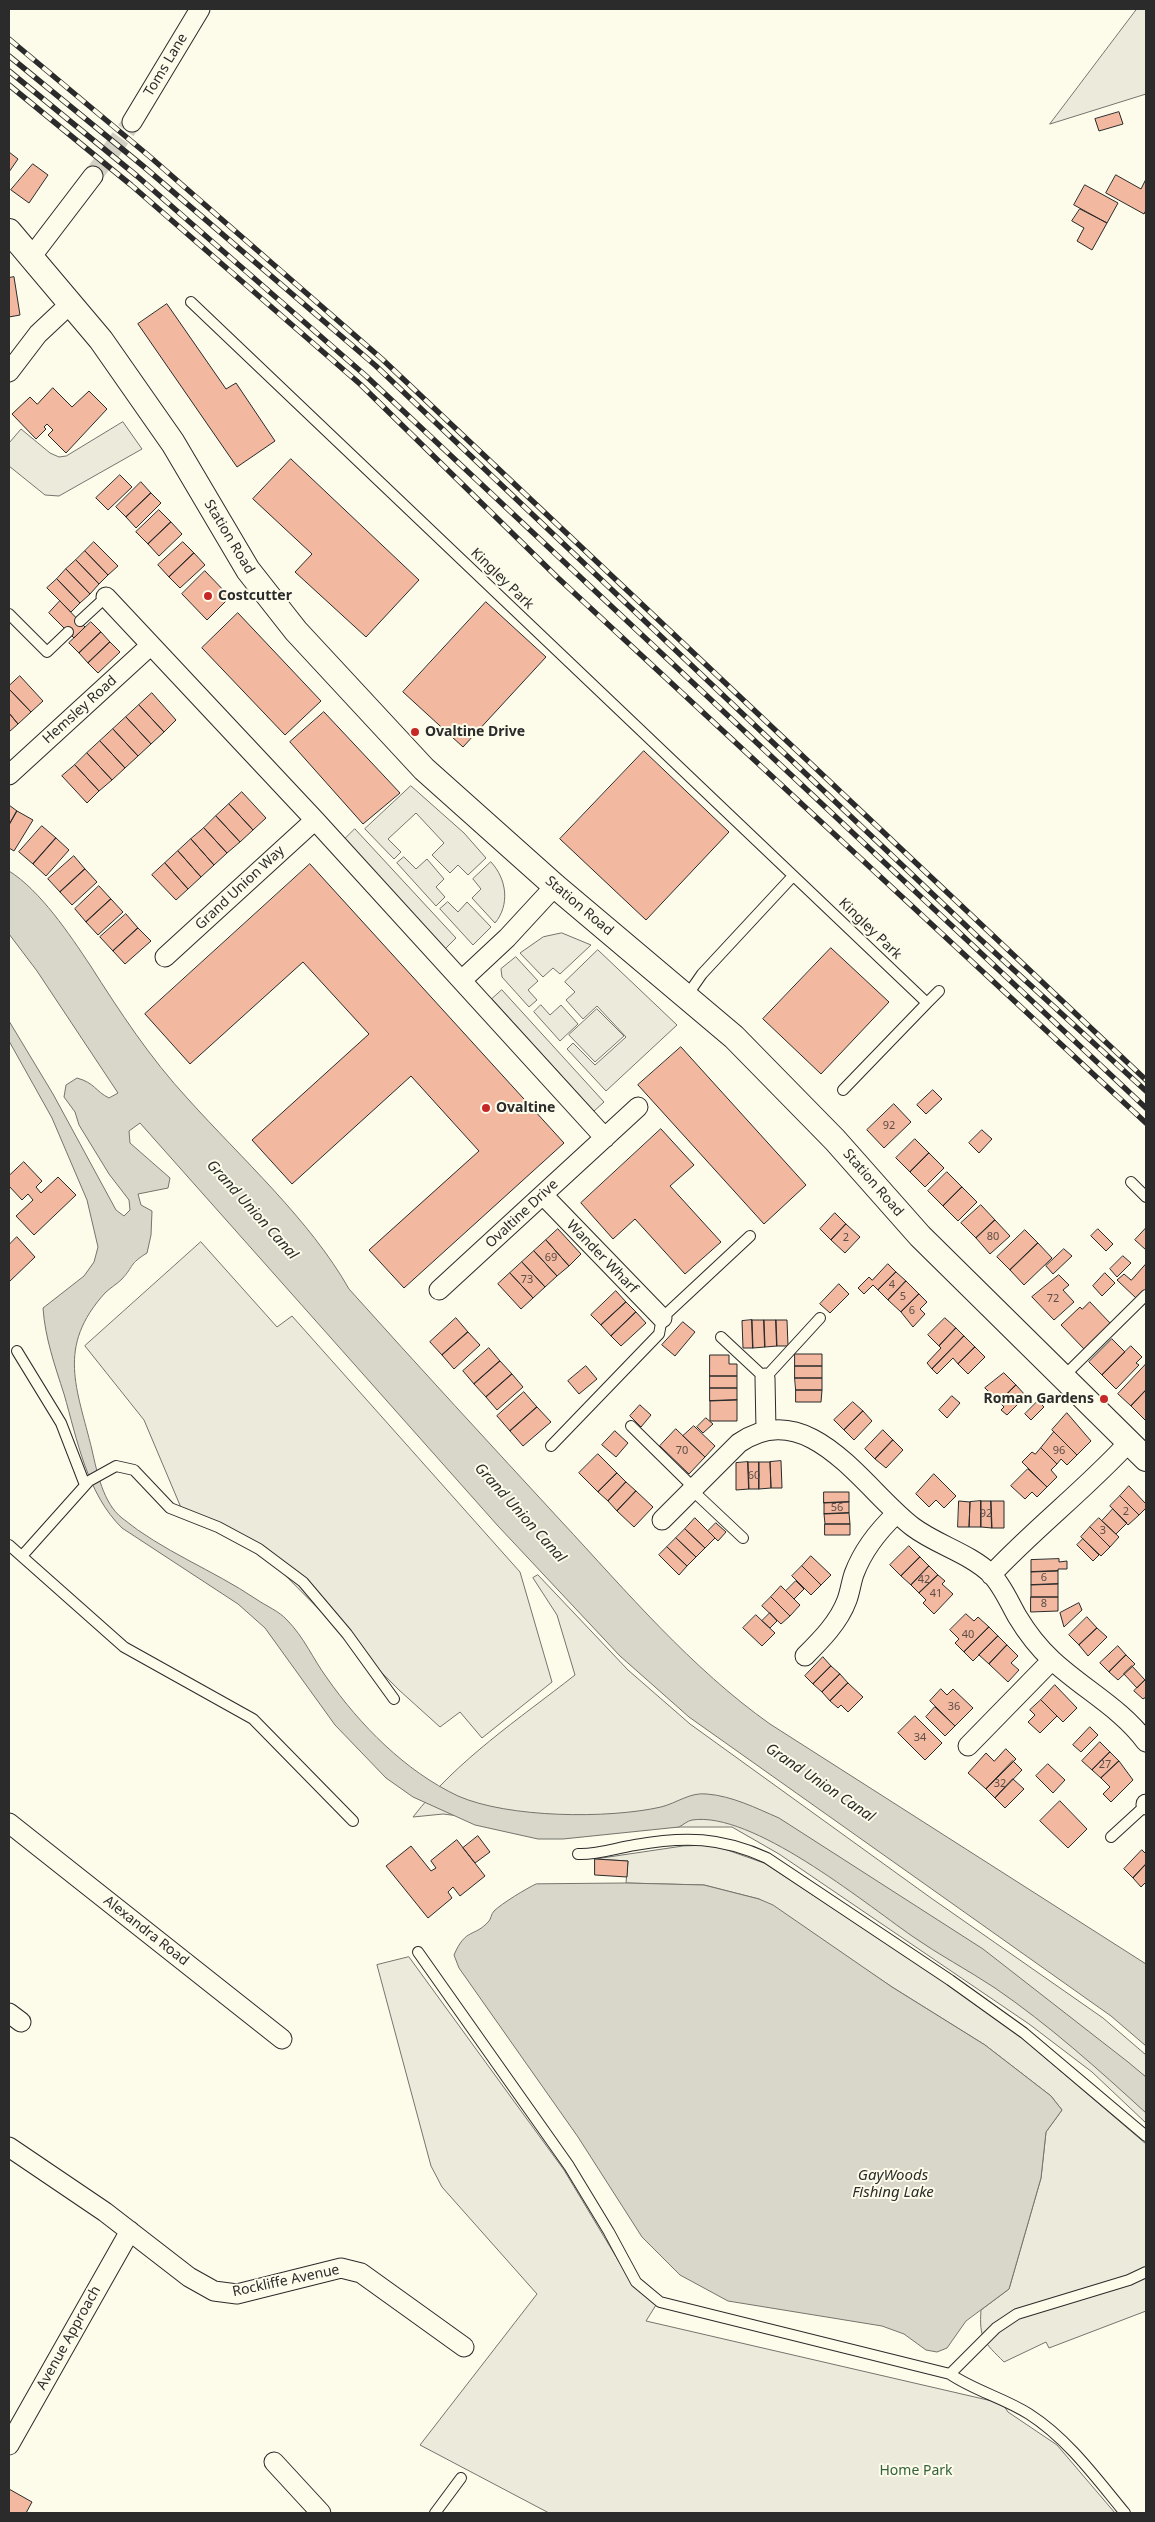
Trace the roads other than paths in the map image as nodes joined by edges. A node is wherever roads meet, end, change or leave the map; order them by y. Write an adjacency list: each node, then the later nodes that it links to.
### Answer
1 (200, 9): 2 (street, Toms Lane)
2 (132, 122)
3 (93, 176): 5 (street)
4 (9, 231): 5 (street, Station Road)
5 (32, 256): 7 (street, Station Road)
6 (192, 302): 16 (lane, Kingley Park)
7 (70, 304): 8 (street); 17 (street, Station Road)
8 (9, 372)
9 (106, 596): 11 (lane); 13 (street)
10 (9, 614): 12 (lane)
11 (80, 621)
12 (68, 632)
13 (151, 644): 14 (street, Hemsley Road); 15 (street)
14 (9, 775)
15 (315, 820): 18 (street, Grand Union Way); 19 (street)
16 (794, 876): 21 (lane); 22 (lane, Kingley Park)
17 (555, 886): 19 (street); 21 (street, Station Road)
18 (165, 957)
19 (462, 980): 25 (street)
20 (939, 991): 22 (lane)
21 (686, 996): 36 (street, Station Road)
22 (927, 1003): 23 (lane)
23 (842, 1090)
24 (638, 1107): 25 (street, Ovaltine Drive)
25 (605, 1138): 27 (street, Ovaltine Drive)
26 (1131, 1182): 28 (lane)
27 (543, 1195): 30 (street, Ovaltine Drive); 32 (street, Wander Wharf)
28 (1146, 1197)
29 (750, 1236): 32 (lane)
30 (438, 1290)
31 (1146, 1295): 36 (lane)
32 (662, 1318): 40 (lane)
33 (820, 1318): 37 (lane)
34 (721, 1337): 37 (lane)
35 (17, 1351): 42 (lane)
36 (1064, 1376): 41 (street, Station Road)
37 (765, 1378): 39 (street)
38 (631, 1426): 43 (lane)
39 (766, 1430): 43 (street); 44 (street)
40 (551, 1446)
41 (1141, 1450): 49 (street)
42 (87, 1483): 48 (lane); 52 (lane)
43 (693, 1489): 45 (street); 46 (lane)
44 (896, 1514): 49 (street); 50 (street)
45 (662, 1520)
46 (743, 1538)
47 (9, 1545): 48 (lane)
48 (22, 1556): 56 (lane)
49 (991, 1574): 51 (street)
50 (806, 1656)
51 (1052, 1660): 53 (street); 54 (street)
52 (394, 1699)
53 (1146, 1742)
54 (968, 1746)
55 (1146, 1804): 58 (lane)
56 (353, 1820)
57 (9, 1824): 61 (street, Alexandra Road)
58 (1111, 1838)
59 (578, 1854): 62 (lane)
60 (418, 1952): 67 (lane)
61 (282, 2039)
62 (1146, 2136)
63 (9, 2147): 64 (street, Rockliffe Avenue)
64 (130, 2232): 66 (street, Rockliffe Avenue); 68 (street, Avenue Approach)
65 (1146, 2272): 67 (lane)
66 (464, 2347)
67 (950, 2374): 73 (lane)
68 (9, 2445)
69 (274, 2462): 71 (street)
70 (461, 2478): 72 (lane)
71 (321, 2513)
72 (435, 2513)
73 (1125, 2513)

